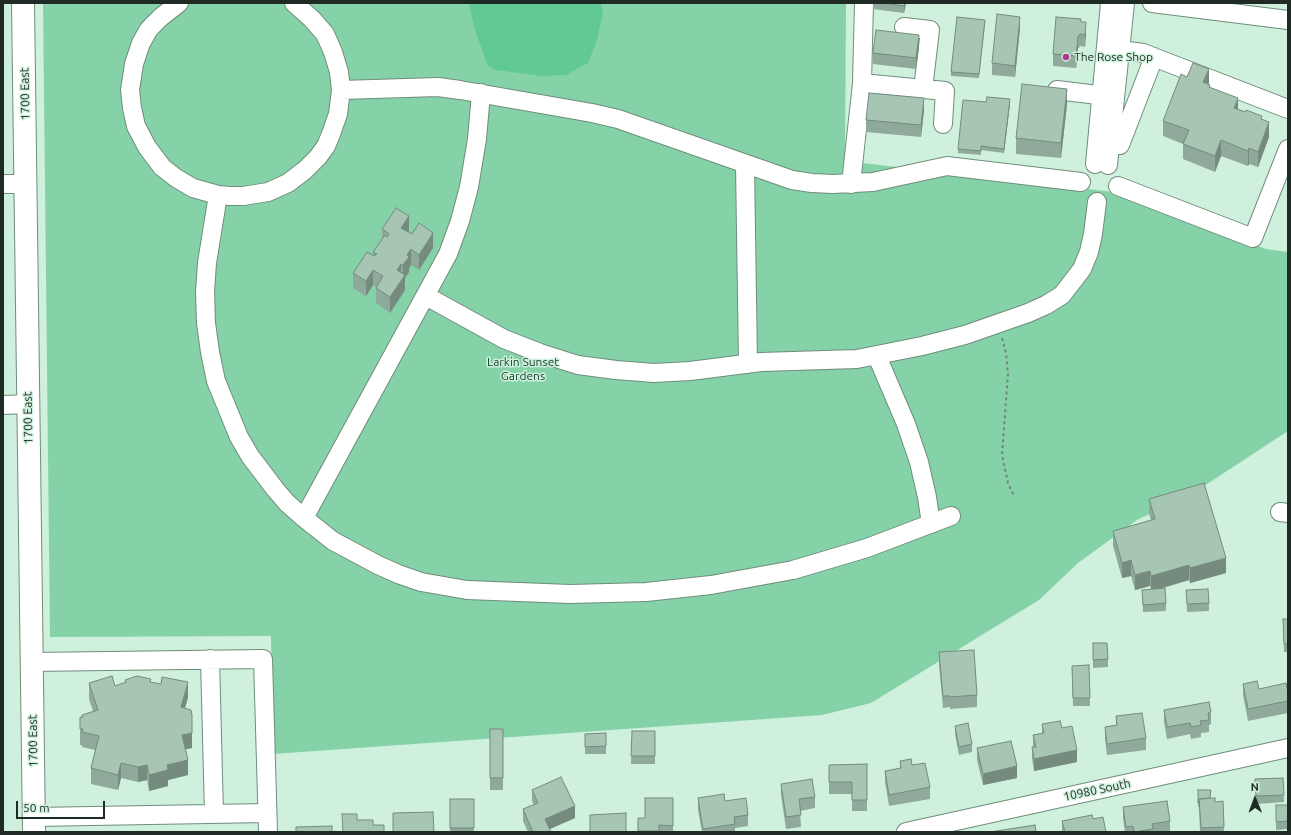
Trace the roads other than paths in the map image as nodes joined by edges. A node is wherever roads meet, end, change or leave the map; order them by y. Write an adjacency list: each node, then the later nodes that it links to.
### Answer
1 (23, 3): 27 (main road, 1700 East)
2 (178, 3): 30 (street)
3 (294, 3): 15 (street)
4 (864, 3): 13 (street)
5 (1110, 3): 11 (street)
6 (1125, 3): 11 (street)
7 (1152, 3): 8 (street)
8 (1170, 4): 9 (street)
9 (1288, 20)
10 (904, 26): 14 (street)
11 (1113, 49): 12 (street); 18 (street)
12 (1154, 57): 19 (street); 21 (street)
13 (862, 83): 14 (street); 28 (street)
14 (924, 89): 20 (street)
15 (341, 90): 17 (street); 30 (street)
16 (1057, 90): 18 (street)
17 (481, 93): 23 (street); 32 (street)
18 (1108, 96): 21 (street)
19 (1288, 109)
20 (943, 124)
21 (1109, 142): 24 (street)
22 (1288, 149): 29 (street)
23 (745, 164): 28 (street); 34 (street)
24 (1102, 165): 25 (street); 29 (street)
25 (1080, 182): 28 (street); 31 (street)
26 (3, 184): 27 (street)
27 (26, 184): 35 (main road, 1700 East)
28 (851, 184)
29 (1118, 186): 31 (street)
30 (218, 195): 38 (street)
31 (1097, 202): 33 (street)
32 (426, 296): 34 (street); 38 (street)
33 (877, 356): 34 (street); 39 (street)
34 (748, 364)
35 (28, 404): 36 (street); 41 (main road, 1700 East)
36 (3, 405)
37 (951, 516): 39 (street)
38 (304, 518): 39 (street)
39 (931, 524)
40 (210, 659): 41 (street); 43 (street); 44 (street)
41 (31, 662): 45 (main road, 1700 East)
42 (1288, 748): 47 (street, 10980 South)
43 (267, 813): 44 (street); 46 (street)
44 (214, 814): 45 (street)
45 (34, 824)
46 (268, 832)
47 (906, 832)

